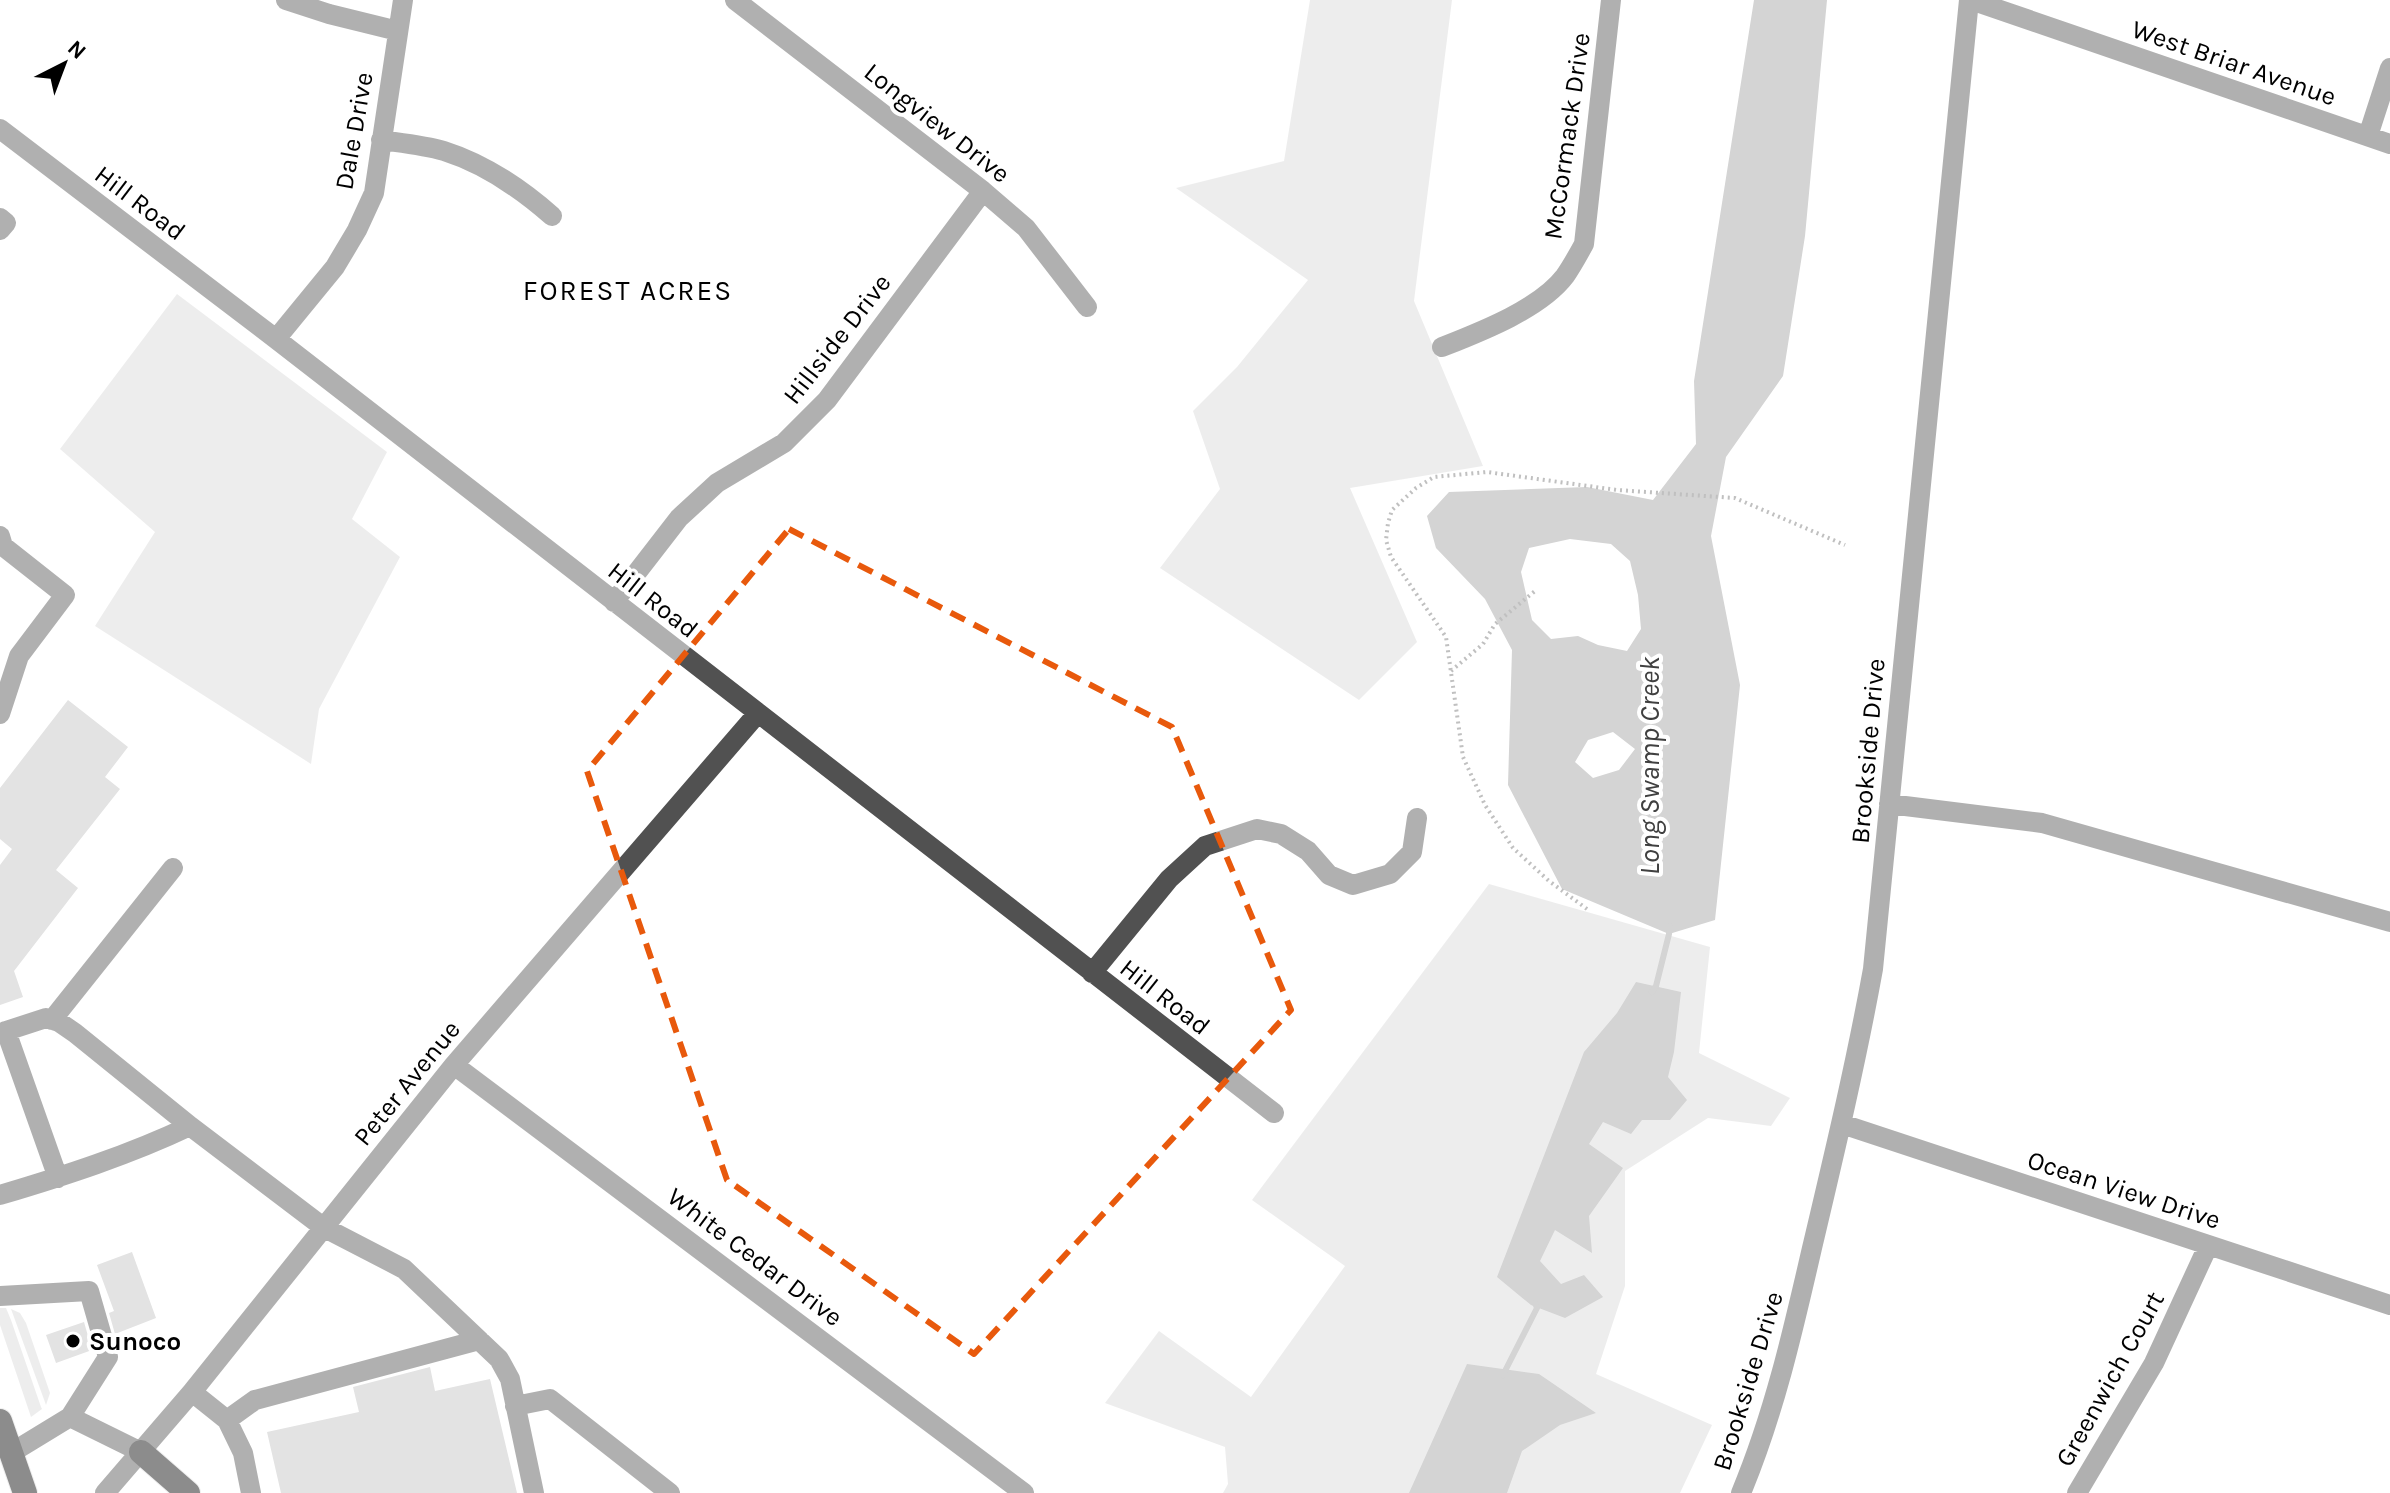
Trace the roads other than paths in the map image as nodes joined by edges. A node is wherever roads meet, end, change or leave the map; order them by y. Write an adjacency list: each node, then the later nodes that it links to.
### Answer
1 (286, 0): 6 (street)
2 (403, 0): 6 (street, Dale Drive)
3 (735, 0): 12 (street, Longview Drive)
4 (1611, 0): 18 (street, McCormack Drive)
5 (1970, 0): 9 (street, West Briar Avenue); 23 (street, Brookside Drive)
6 (398, 31): 10 (street, Dale Drive)
7 (2390, 68): 9 (street)
8 (0, 129): 17 (street, Hill Road)
9 (2368, 136): 11 (street, West Briar Avenue)
10 (381, 140): 13 (street); 17 (street, Dale Drive)
11 (2390, 144)
12 (983, 191): 16 (street, Longview Drive); 20 (street, Hillside Drive)
13 (552, 216)
14 (0, 218): 15 (street)
15 (0, 230)
16 (1087, 307)
17 (276, 339): 20 (street, Hill Road)
18 (1442, 347)
19 (0, 536): 22 (street)
20 (614, 602): 21 (street, Hill Road)
21 (758, 713): 27 (street, Hill Road); 30 (street, Peter Avenue)
22 (0, 714)
23 (1889, 804): 26 (street); 32 (street, Brookside Drive)
24 (1417, 818): 27 (street)
25 (173, 868): 28 (street)
26 (2390, 922)
27 (1092, 973): 31 (street, Hill Road)
28 (52, 1020): 29 (street); 33 (street)
29 (3, 1032): 34 (street)
30 (454, 1065): 36 (street, Peter Avenue); 54 (street, White Cedar Drive)
31 (1274, 1113)
32 (1842, 1124): 37 (street, Ocean View Drive); 55 (street, Brookside Drive)
33 (190, 1126): 34 (street); 36 (street)
34 (58, 1178): 35 (street)
35 (0, 1195)
36 (323, 1227): 40 (street); 41 (street, Peter Avenue)
37 (2208, 1246): 39 (street, Ocean View Drive); 56 (street, Greenwich Court)
38 (0, 1296): 43 (street)
39 (2390, 1305)
40 (479, 1340): 42 (street); 44 (street)
41 (192, 1392): 44 (street); 46 (street, Peter Avenue)
42 (515, 1406): 52 (street); 53 (street)
43 (70, 1417): 46 (street); 47 (street)
44 (227, 1420): 51 (street)
45 (0, 1421): 47 (highway)
46 (141, 1452): 49 (street, Peter Avenue); 50 (highway)
47 (11, 1453): 48 (highway)
48 (25, 1493)
49 (105, 1493)
50 (188, 1493)
51 (251, 1493)
52 (534, 1493)
53 (670, 1493)
54 (1024, 1493)
55 (1741, 1493)
56 (2077, 1493)

